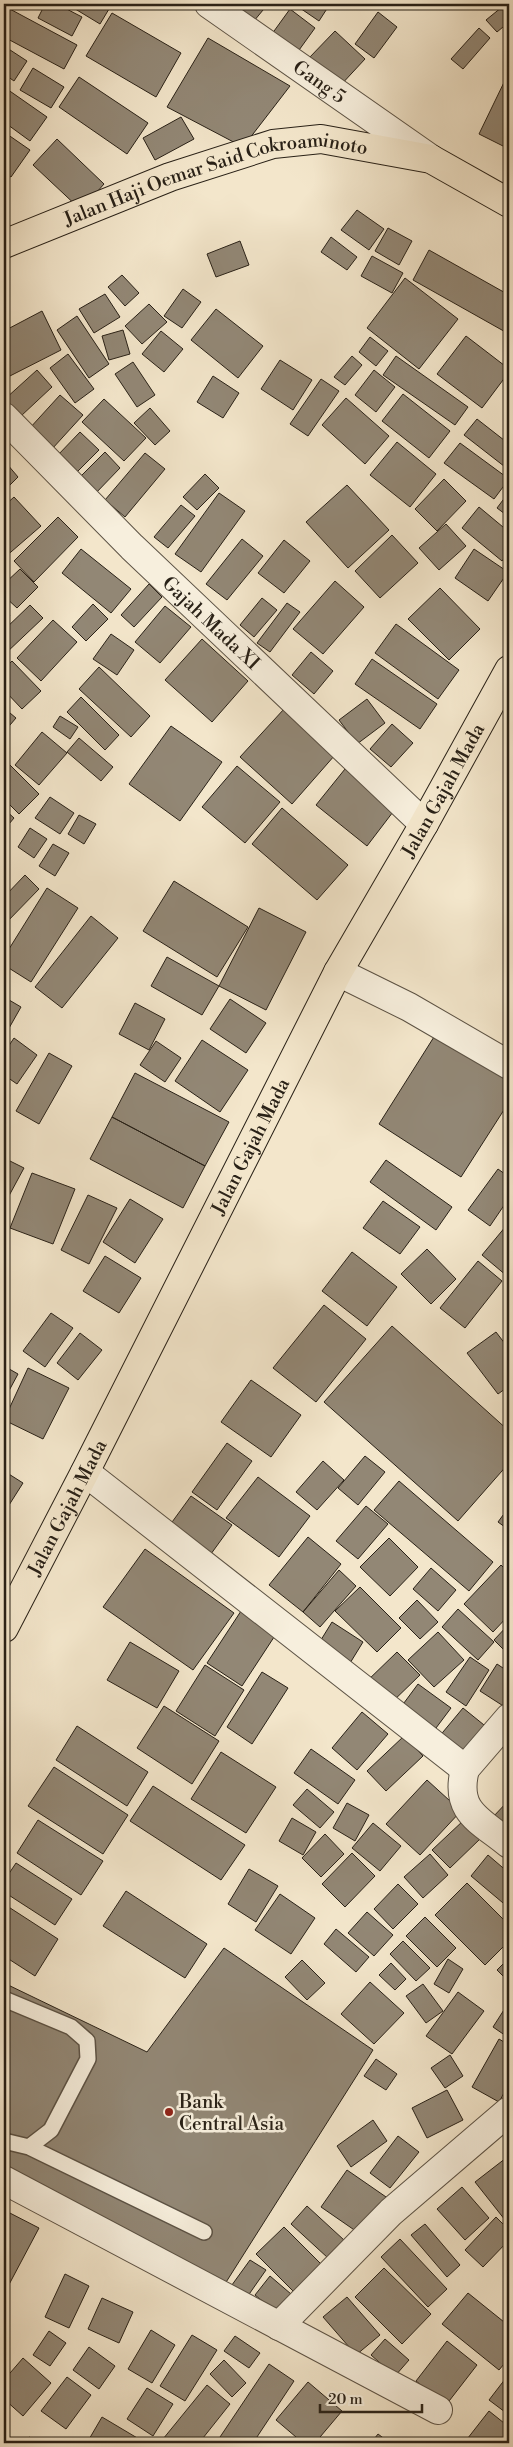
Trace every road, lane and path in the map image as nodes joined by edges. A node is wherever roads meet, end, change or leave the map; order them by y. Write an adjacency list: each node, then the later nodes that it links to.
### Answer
1 (208, 4): 2 (street, Gang 5)
2 (431, 158): 3 (highway); 4 (highway, Jalan Haji Oemar Said Cokroaminoto)
3 (509, 203)
4 (4, 244)
5 (4, 416): 7 (street, Gajah Mada XI)
6 (509, 670): 7 (highway, Jalan Gajah Mada)
7 (424, 824): 8 (highway, Jalan Gajah Mada)
8 (338, 972): 9 (street); 10 (highway, Jalan Gajah Mada)
9 (509, 1065)
10 (85, 1472): 11 (highway, Jalan Gajah Mada); 13 (street)
11 (4, 1628)
12 (509, 1718): 13 (street)
13 (465, 1769): 14 (street)
14 (509, 1844)
15 (4, 1999): 18 (lane)
16 (509, 2111): 21 (street)
17 (4, 2141): 18 (lane)
18 (29, 2147): 20 (lane)
19 (4, 2180): 21 (street)
20 (204, 2232)
21 (279, 2326): 22 (street)
22 (438, 2410)

